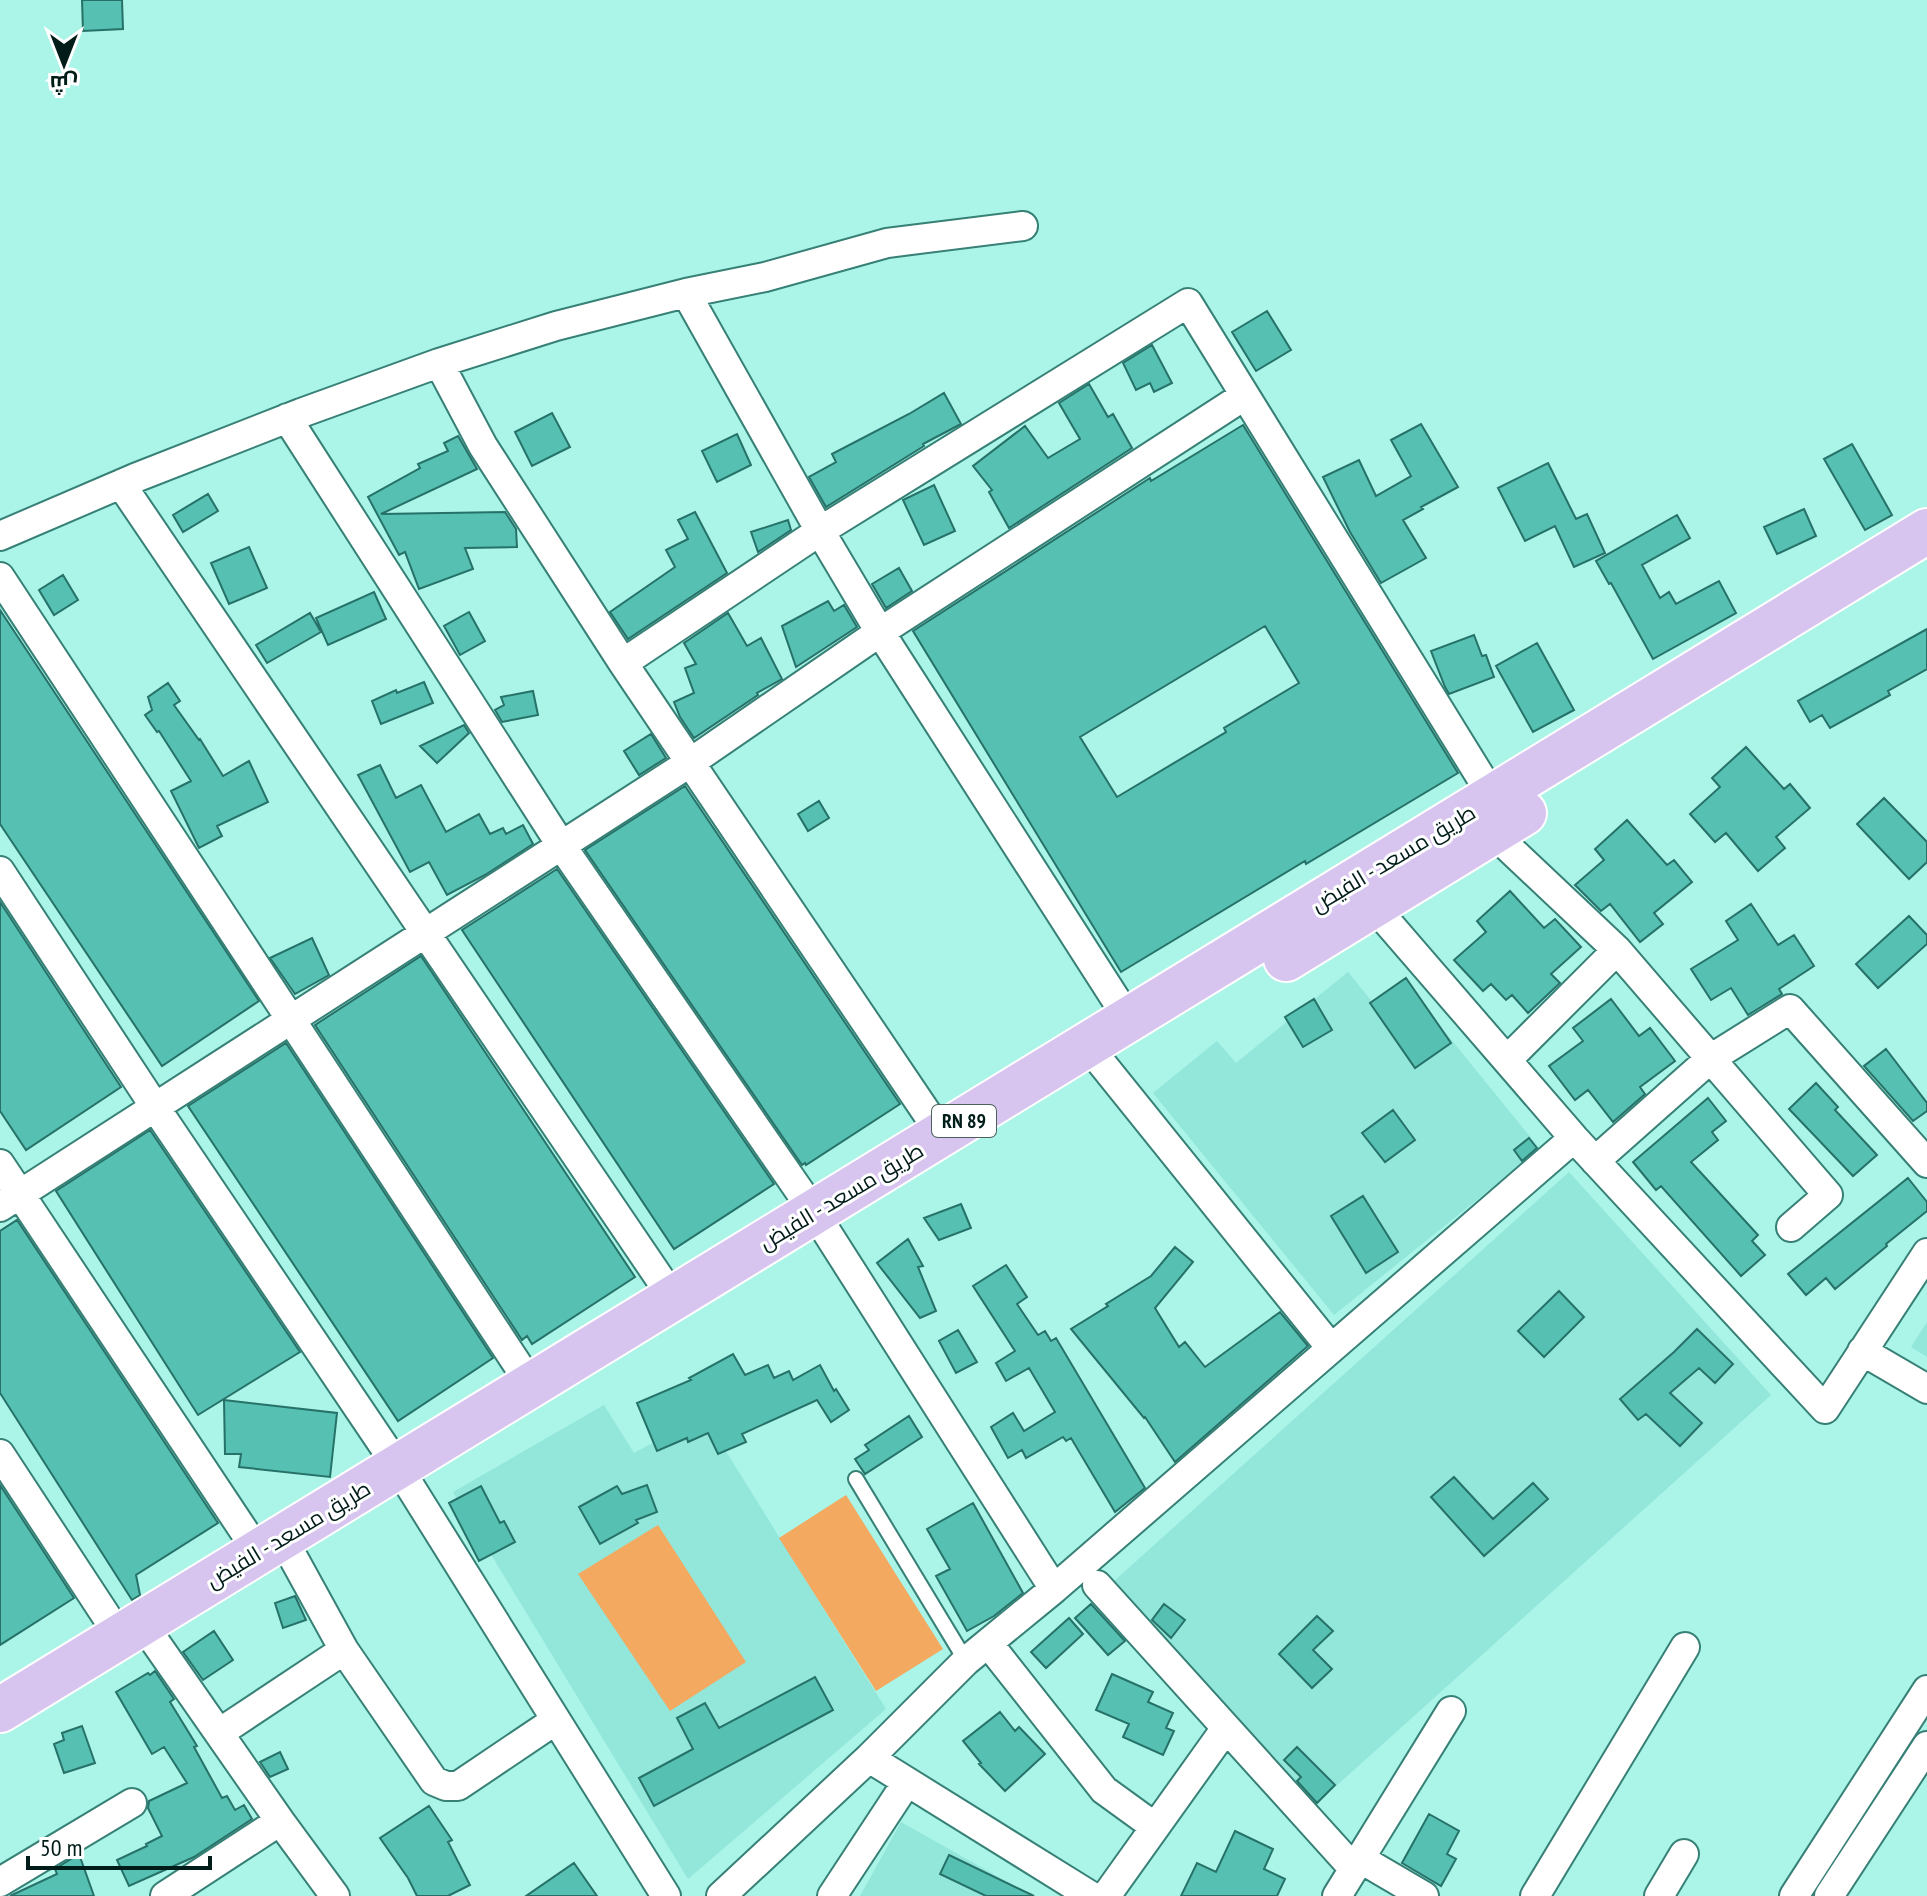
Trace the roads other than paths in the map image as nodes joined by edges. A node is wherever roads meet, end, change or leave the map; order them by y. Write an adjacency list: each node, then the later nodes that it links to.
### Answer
1 (1023, 226): 2 (street)
2 (686, 293): 3 (street); 7 (street)
3 (439, 363): 5 (street); 13 (street)
4 (1244, 396): 7 (street); 12 (street); 15 (street)
5 (287, 418): 6 (street); 16 (street)
6 (121, 484): 9 (street); 19 (street)
7 (820, 531): 12 (street); 13 (street)
8 (1927, 531): 15 (main road, طريق مسعد - الفيض / RN 89)
9 (0, 536)
10 (1927, 563): 15 (main road, طريق مسعد - الفيض / RN 89)
11 (0, 577): 21 (street)
12 (880, 632): 14 (street); 22 (street)
13 (623, 663): 14 (street)
14 (691, 762): 16 (street); 27 (street)
15 (1493, 815): 18 (main road, طريق مسعد - الفيض / RN 89); 20 (street)
16 (561, 845): 19 (street); 33 (street)
17 (0, 871): 26 (street)
18 (1364, 894): 22 (main road, طريق مسعد - الفيض / RN 89); 23 (main road, طريق مسعد - الفيض / RN 89); 25 (street)
19 (424, 934): 21 (street); 36 (street)
20 (1617, 950): 24 (street); 25 (street)
21 (291, 1020): 26 (street); 39 (street)
22 (1129, 1020): 23 (main road, طريق مسعد - الفيض / RN 89)
23 (1096, 1057): 27 (main road, طريق مسعد - الفيض / RN 89); 33 (main road, طريق مسعد - الفيض / RN 89); 37 (street)
24 (1710, 1059): 29 (street); 30 (street); 34 (street)
25 (1507, 1060): 28 (street)
26 (155, 1107): 32 (street); 42 (street)
27 (941, 1134): 33 (main road, طريق مسعد - الفيض / RN 89)
28 (1574, 1138): 29 (street); 37 (street)
29 (1595, 1161): 38 (street)
30 (1927, 1163)
31 (0, 1164): 32 (street)
32 (10, 1200): 44 (street)
33 (821, 1224): 36 (main road, طريق مسعد - الفيض / RN 89); 42 (main road, طريق مسعد - الفيض / RN 89); 46 (street)
34 (1791, 1227)
35 (1927, 1253): 38 (street)
36 (673, 1298): 39 (main road, طريق مسعد - الفيض / RN 89)
37 (1331, 1348): 46 (street)
38 (1862, 1351): 40 (street)
39 (531, 1385): 42 (main road, طريق مسعد - الفيض / RN 89)
40 (1927, 1389)
41 (0, 1454): 47 (street)
42 (405, 1477): 44 (main road, طريق مسعد - الفيض / RN 89); 55 (street)
43 (856, 1479): 51 (lane)
44 (276, 1555): 47 (main road, طريق مسعد - الفيض / RN 89); 50 (street)
45 (1097, 1585): 56 (street)
46 (1054, 1589): 48 (street)
47 (139, 1634): 53 (main road, طريق مسعد - الفيض / RN 89); 57 (street); 58 (main road, طريق مسعد - الفيض / RN 89)
48 (988, 1643): 51 (street); 64 (street)
49 (1685, 1647): 76 (street)
50 (344, 1650): 55 (street); 57 (street)
51 (966, 1661): 60 (street)
52 (1927, 1690): 78 (street)
53 (0, 1710)
54 (1451, 1711): 66 (street)
55 (556, 1720): 71 (street)
56 (1226, 1728): 64 (street); 66 (street)
57 (219, 1733): 63 (street)
58 (0, 1736)
59 (1927, 1746): 79 (street)
60 (869, 1758): 61 (street); 72 (street)
61 (907, 1782): 69 (street); 73 (street)
62 (132, 1803): 67 (street)
63 (280, 1821): 68 (street); 70 (street)
64 (1155, 1827): 69 (street)
65 (1684, 1854): 77 (street)
66 (1356, 1863): 74 (street); 75 (street)
67 (0, 1882)
68 (173, 1894)
69 (1092, 1895)
70 (335, 1896)
71 (666, 1896)
72 (721, 1896)
73 (832, 1896)
74 (1337, 1896)
75 (1424, 1896)
76 (1535, 1896)
77 (1659, 1896)
78 (1794, 1896)
79 (1829, 1896)

